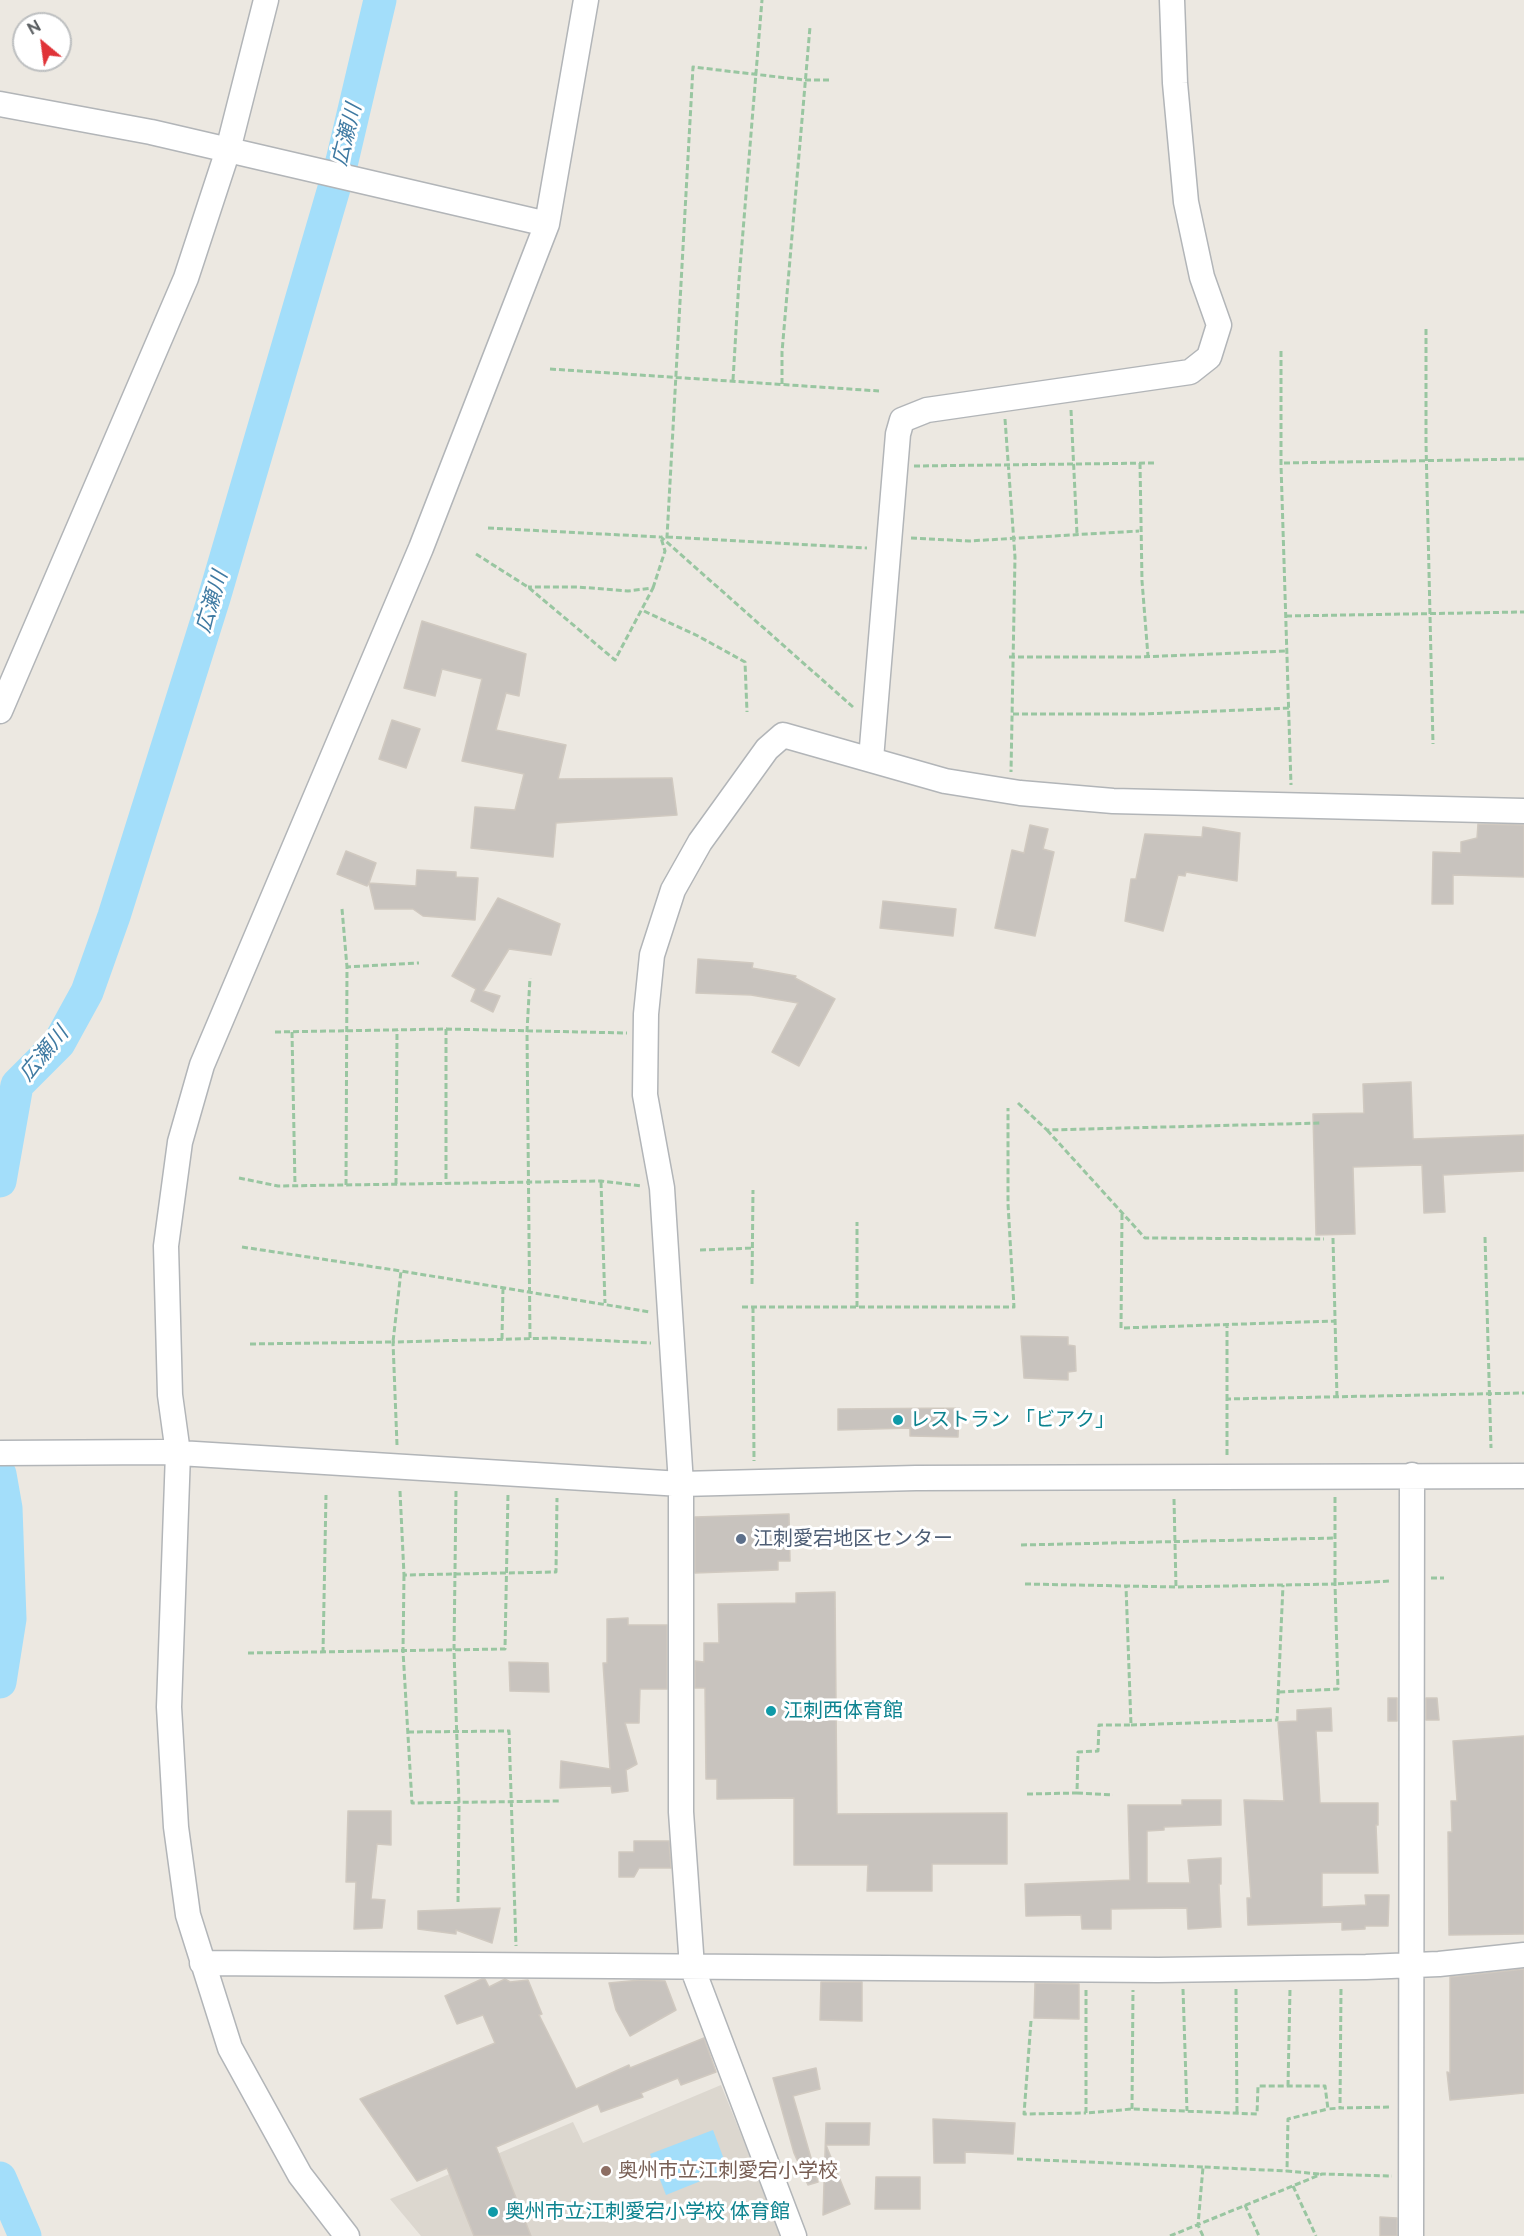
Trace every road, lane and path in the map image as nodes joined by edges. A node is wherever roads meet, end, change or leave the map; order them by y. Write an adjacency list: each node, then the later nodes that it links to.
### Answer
1 (266, 0): 9 (street)
2 (586, 0): 10 (street)
3 (762, 0): 6 (path)
4 (1172, 0): 46 (street)
5 (810, 27): 15 (path)
6 (756, 75): 7 (path); 14 (path); 28 (path)
7 (829, 80)
8 (0, 104): 9 (street)
9 (228, 150): 10 (street); 42 (street)
10 (547, 224): 103 (street)
11 (1426, 329): 45 (path)
12 (1281, 351): 36 (path)
13 (550, 369): 14 (path)
14 (734, 380): 15 (path)
15 (782, 384): 16 (path)
16 (879, 391)
17 (1071, 403): 26 (path)
18 (1005, 411): 47 (path)
19 (1524, 459): 22 (path)
20 (1140, 463): 21 (path); 23 (path); 39 (path)
21 (1155, 463)
22 (1284, 463)
23 (908, 466)
24 (488, 528): 27 (path)
25 (1139, 531): 26 (path)
26 (1077, 534): 29 (path)
27 (661, 537): 28 (path); 33 (path); 41 (path)
28 (667, 537): 30 (path)
29 (911, 538)
30 (875, 548)
31 (476, 554): 32 (path)
32 (528, 587): 33 (path); 33 (path)
33 (653, 588)
34 (644, 611): 43 (path)
35 (1524, 612): 36 (path)
36 (1286, 616): 37 (path)
37 (1287, 651): 38 (path); 48 (path)
38 (1009, 657)
39 (1148, 657)
40 (1291, 708): 44 (path)
41 (857, 710)
42 (0, 711)
43 (747, 712)
44 (1013, 714)
45 (1434, 744)
46 (871, 759): 49 (street); 60 (street)
47 (1011, 780)
48 (1292, 795)
49 (1524, 811)
50 (342, 909): 52 (path)
51 (419, 963): 52 (path)
52 (346, 967): 56 (path)
53 (530, 978): 57 (path)
54 (446, 1029): 55 (path); 57 (path); 69 (path)
55 (397, 1030): 56 (path); 68 (path)
56 (347, 1031): 59 (path); 71 (path)
57 (527, 1031): 60 (path); 66 (path)
58 (275, 1032): 59 (path)
59 (292, 1032): 70 (path)
60 (646, 1033): 72 (street)
61 (1018, 1103): 64 (path)
62 (1008, 1108): 87 (path)
63 (1322, 1123): 64 (path)
64 (1047, 1130): 78 (path)
65 (239, 1178): 70 (path)
66 (527, 1182): 67 (path); 69 (path); 85 (path)
67 (601, 1182): 72 (path); 86 (path)
68 (396, 1184): 69 (path); 71 (path)
69 (446, 1184)
70 (295, 1185): 71 (path)
71 (346, 1185)
72 (662, 1188): 90 (street)
73 (753, 1190): 80 (path)
74 (1122, 1214): 91 (path)
75 (857, 1222): 87 (path)
76 (1485, 1237): 102 (path)
77 (1333, 1238): 91 (path)
78 (1324, 1239)
79 (242, 1246): 82 (path)
80 (754, 1248): 81 (path); 83 (path)
81 (700, 1250)
82 (401, 1271): 84 (path); 95 (path)
83 (752, 1284)
84 (503, 1287): 85 (path); 94 (path)
85 (529, 1291): 86 (path); 93 (path)
86 (605, 1303): 90 (path)
87 (857, 1306): 89 (path)
88 (742, 1307): 89 (path)
89 (753, 1307): 106 (path)
90 (670, 1316): 97 (street)
91 (1335, 1321): 99 (path)
92 (1227, 1323): 100 (path)
93 (530, 1338): 94 (path); 97 (path)
94 (502, 1339): 95 (path)
95 (393, 1342): 96 (path); 101 (path)
96 (250, 1344)
97 (672, 1345): 109 (street)
98 (1524, 1393): 105 (path)
99 (1337, 1398)
100 (1227, 1408)
101 (397, 1445)
102 (1491, 1448)
103 (170, 1452): 104 (street); 109 (street); 145 (street)
104 (0, 1453)
105 (1227, 1455)
106 (754, 1470)
107 (1412, 1474): 108 (street); 109 (street); 146 (street)
108 (1524, 1476)
109 (681, 1484): 147 (street)
110 (1174, 1488): 118 (path)
111 (557, 1489): 120 (path)
112 (508, 1490): 120 (path)
113 (400, 1491): 122 (path)
114 (456, 1491): 121 (path)
115 (326, 1495): 134 (path)
116 (1335, 1496): 117 (path)
117 (1335, 1538): 118 (path); 127 (path)
118 (1175, 1544): 119 (path); 130 (path)
119 (1021, 1545)
120 (504, 1573): 121 (path); 131 (path)
121 (455, 1574): 122 (path); 131 (path)
122 (404, 1575): 132 (path)
123 (1444, 1578): 124 (path)
124 (1422, 1579)
125 (1401, 1580): 127 (path)
126 (1024, 1584): 129 (path)
127 (1335, 1584): 128 (path); 135 (path)
128 (1283, 1585): 130 (path); 135 (path)
129 (1126, 1586): 130 (path); 136 (path)
130 (1176, 1587)
131 (454, 1650): 132 (path); 142 (path)
132 (403, 1651): 134 (path); 137 (path)
133 (248, 1653): 134 (path)
134 (323, 1653)
135 (1278, 1692): 136 (path)
136 (1131, 1725): 138 (path)
137 (408, 1732): 141 (path); 143 (path)
138 (1077, 1793): 139 (path); 140 (path)
139 (1027, 1794)
140 (1113, 1795)
141 (559, 1802)
142 (458, 1903)
143 (516, 1948)
144 (1524, 1955): 146 (street)
145 (202, 1963): 147 (street); 171 (street)
146 (1411, 1965): 149 (street); 156 (street)
147 (693, 1967): 151 (street); 172 (street)
148 (1290, 1968): 149 (street); 150 (street); 155 (path)
149 (1342, 1968): 157 (path)
150 (1236, 1969): 153 (street); 162 (path)
151 (1085, 1970): 152 (street); 161 (path)
152 (1133, 1970): 153 (street); 158 (path)
153 (1182, 1970): 160 (path)
154 (1031, 2021): 161 (path)
155 (1288, 2086): 159 (path); 162 (path)
156 (1411, 2107): 157 (path); 167 (street)
157 (1340, 2108): 159 (path)
158 (1132, 2109): 160 (path); 161 (path)
159 (1328, 2109): 165 (path)
160 (1187, 2111): 162 (path)
161 (1086, 2113)
162 (1237, 2113)
163 (1017, 2159): 164 (path)
164 (1203, 2167): 165 (path); 170 (path)
165 (1287, 2171): 166 (path)
166 (1322, 2174): 167 (path); 168 (path)
167 (1411, 2176): 177 (street)
168 (1293, 2186): 169 (path); 176 (path)
169 (1245, 2205): 170 (path); 175 (path)
170 (1198, 2225): 173 (path); 174 (path)
171 (347, 2236)
172 (794, 2236)
173 (1170, 2236)
174 (1203, 2236)
175 (1259, 2236)
176 (1316, 2236)
177 (1411, 2236)

